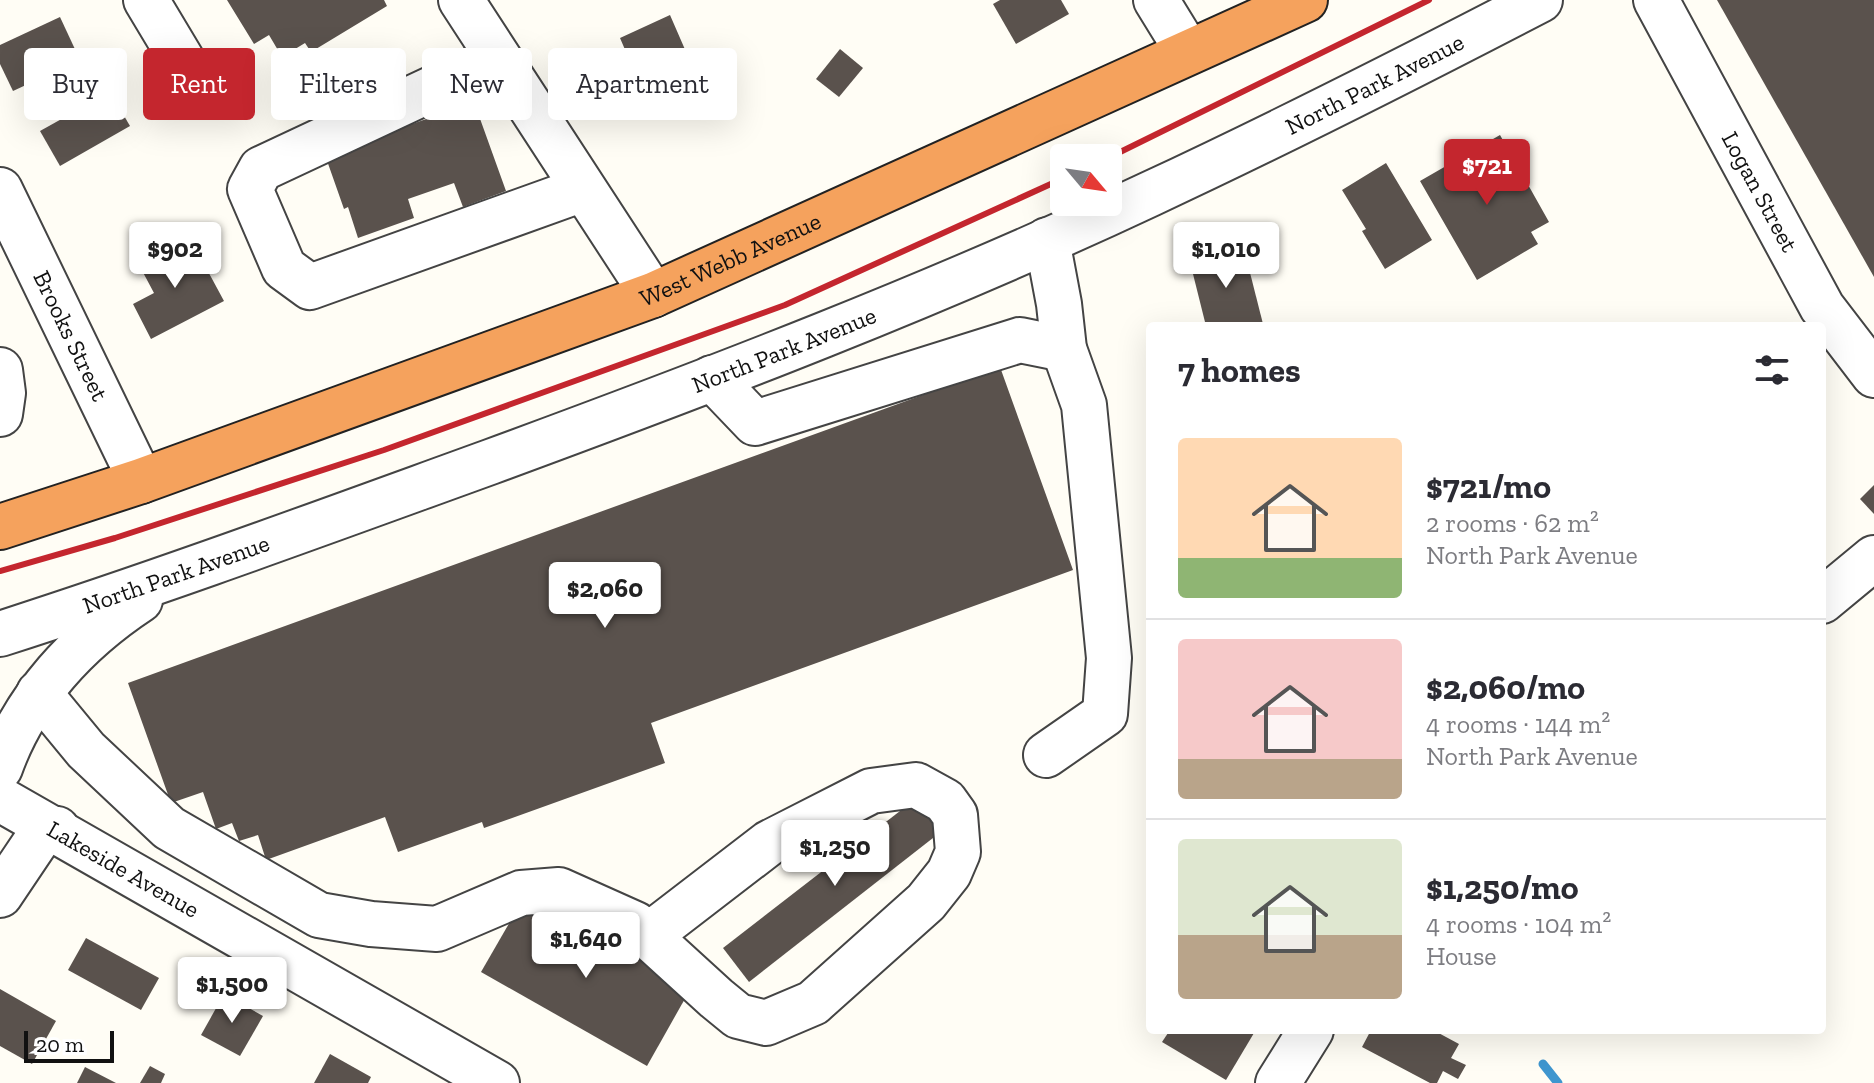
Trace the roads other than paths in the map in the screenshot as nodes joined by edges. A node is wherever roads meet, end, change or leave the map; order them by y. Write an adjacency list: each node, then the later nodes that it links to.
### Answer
1 (146, 0): 7 (street)
2 (461, 0): 8 (street)
3 (1156, 0): 9 (street)
4 (1305, 0): 9 (highway, West Webb Avenue)
5 (1540, 0): 14 (street, North Park Avenue)
6 (1656, 0): 18 (street, Logan Street)
7 (175, 48)
8 (492, 48)
9 (1188, 52): 15 (highway, West Webb Avenue)
10 (422, 94): 12 (street)
11 (532, 110): 12 (street)
12 (583, 189): 15 (street)
13 (6, 217): 21 (street, Brooks Street)
14 (1047, 240): 16 (street); 19 (street, North Park Avenue)
15 (653, 295): 21 (highway, West Webb Avenue)
16 (1064, 349): 19 (street); 29 (street)
17 (0, 370): 20 (street)
18 (1874, 375)
19 (712, 378): 25 (street, North Park Avenue)
20 (0, 414)
21 (141, 481): 22 (highway, West Webb Avenue); 23 (highway, West Webb Avenue)
22 (0, 508)
23 (0, 527)
24 (1874, 558): 26 (street)
25 (172, 578): 27 (street, North Park Avenue); 28 (street)
26 (1826, 598)
27 (0, 634)
28 (39, 693): 30 (street); 34 (street)
29 (1046, 755)
30 (0, 768)
31 (0, 799): 32 (street, Lakeside Avenue)
32 (57, 829): 33 (street); 36 (street, Lakeside Avenue)
33 (0, 895)
34 (648, 936): 34 (street)
35 (1309, 1034): 37 (street)
36 (497, 1083)
37 (1278, 1083)

